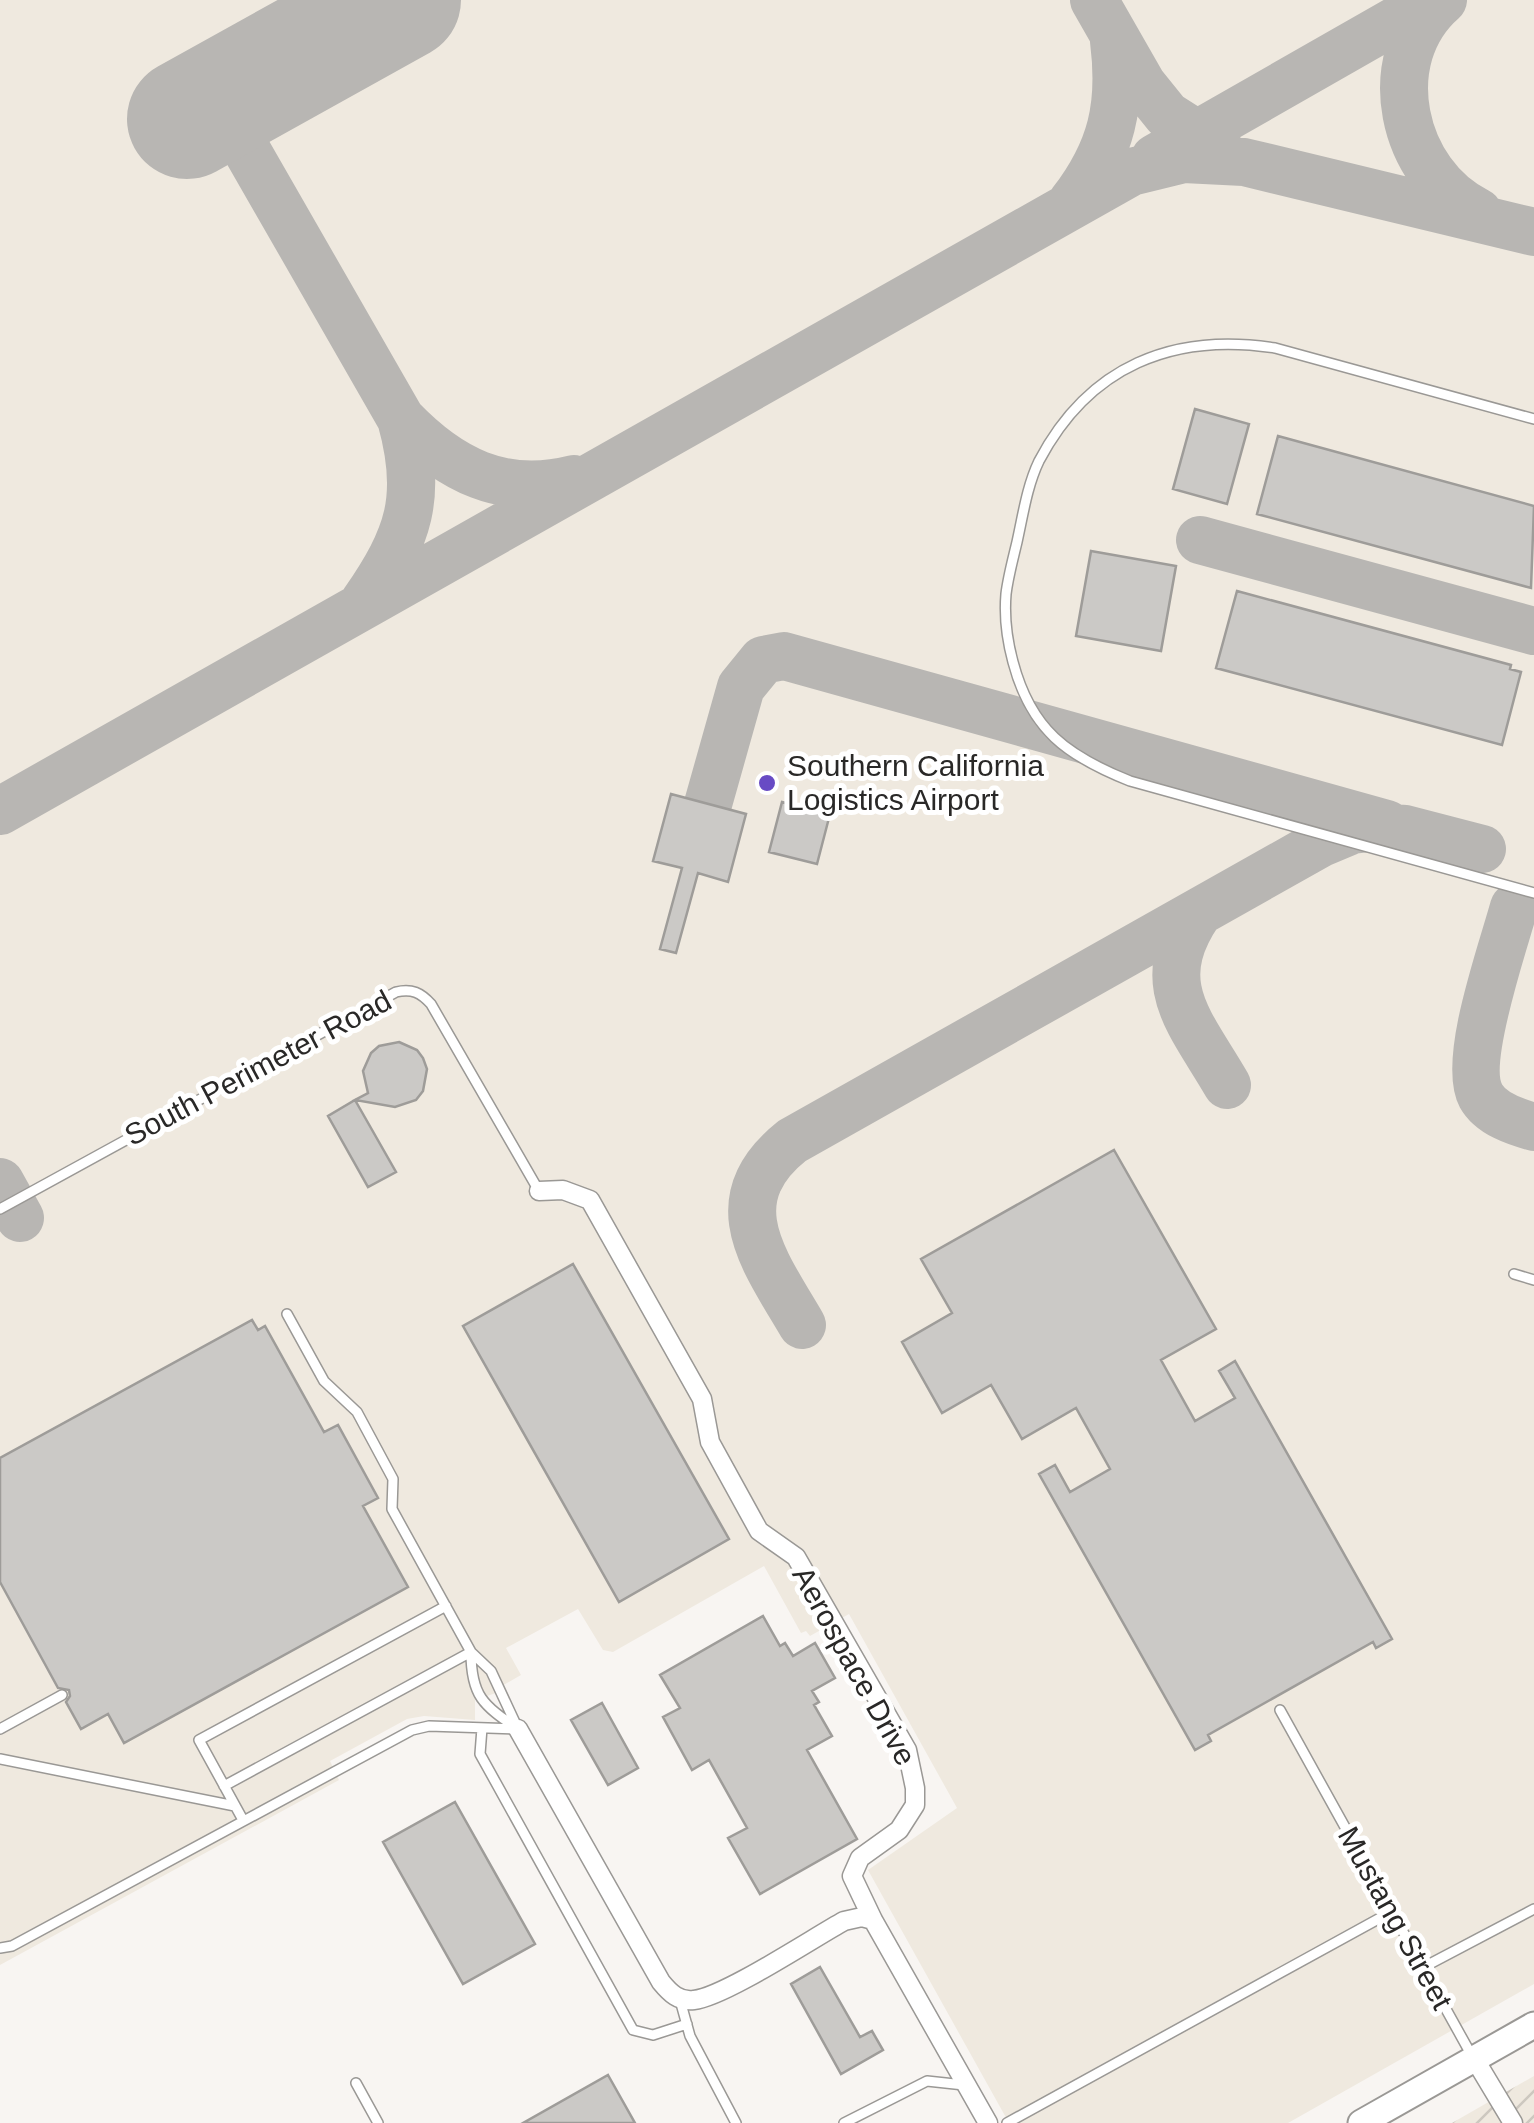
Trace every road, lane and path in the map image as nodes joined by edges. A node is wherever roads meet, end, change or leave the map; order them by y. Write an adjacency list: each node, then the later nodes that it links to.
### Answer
1 (1534, 419): 2 (lane)
2 (1534, 893)
3 (539, 1191): 4 (lane, South Perimeter Road); 21 (street, Aerospace Drive)
4 (0, 1208)
5 (1514, 1274): 6 (lane)
6 (1534, 1280)
7 (287, 1314): 8 (lane)
8 (446, 1606): 9 (lane); 16 (lane)
9 (471, 1652): 14 (lane); 14 (lane); 16 (lane)
10 (62, 1695): 13 (lane)
11 (1280, 1710): 20 (lane, Mustang Street)
12 (482, 1728): 14 (lane); 18 (lane); 25 (lane)
13 (0, 1729)
14 (518, 1729): 24 (street)
15 (0, 1759): 17 (lane)
16 (224, 1786): 17 (lane)
17 (235, 1806): 18 (lane)
18 (243, 1820): 22 (lane)
19 (1534, 1910): 23 (lane)
20 (1392, 1912): 23 (lane, Mustang Street); 34 (lane)
21 (873, 1920): 24 (street); 29 (street, Aerospace Drive)
22 (0, 1948)
23 (1422, 1968): 27 (lane, Mustang Street)
24 (680, 2000): 25 (lane)
25 (687, 2024): 31 (lane)
26 (1534, 2025): 27 (street)
27 (1474, 2058): 35 (street); 36 (street, Mustang Street)
28 (356, 2082): 30 (lane)
29 (967, 2086): 32 (lane); 33 (street, Aerospace Drive)
30 (378, 2123)
31 (736, 2123)
32 (844, 2123)
33 (988, 2123)
34 (1008, 2123)
35 (1361, 2123)
36 (1513, 2123)

